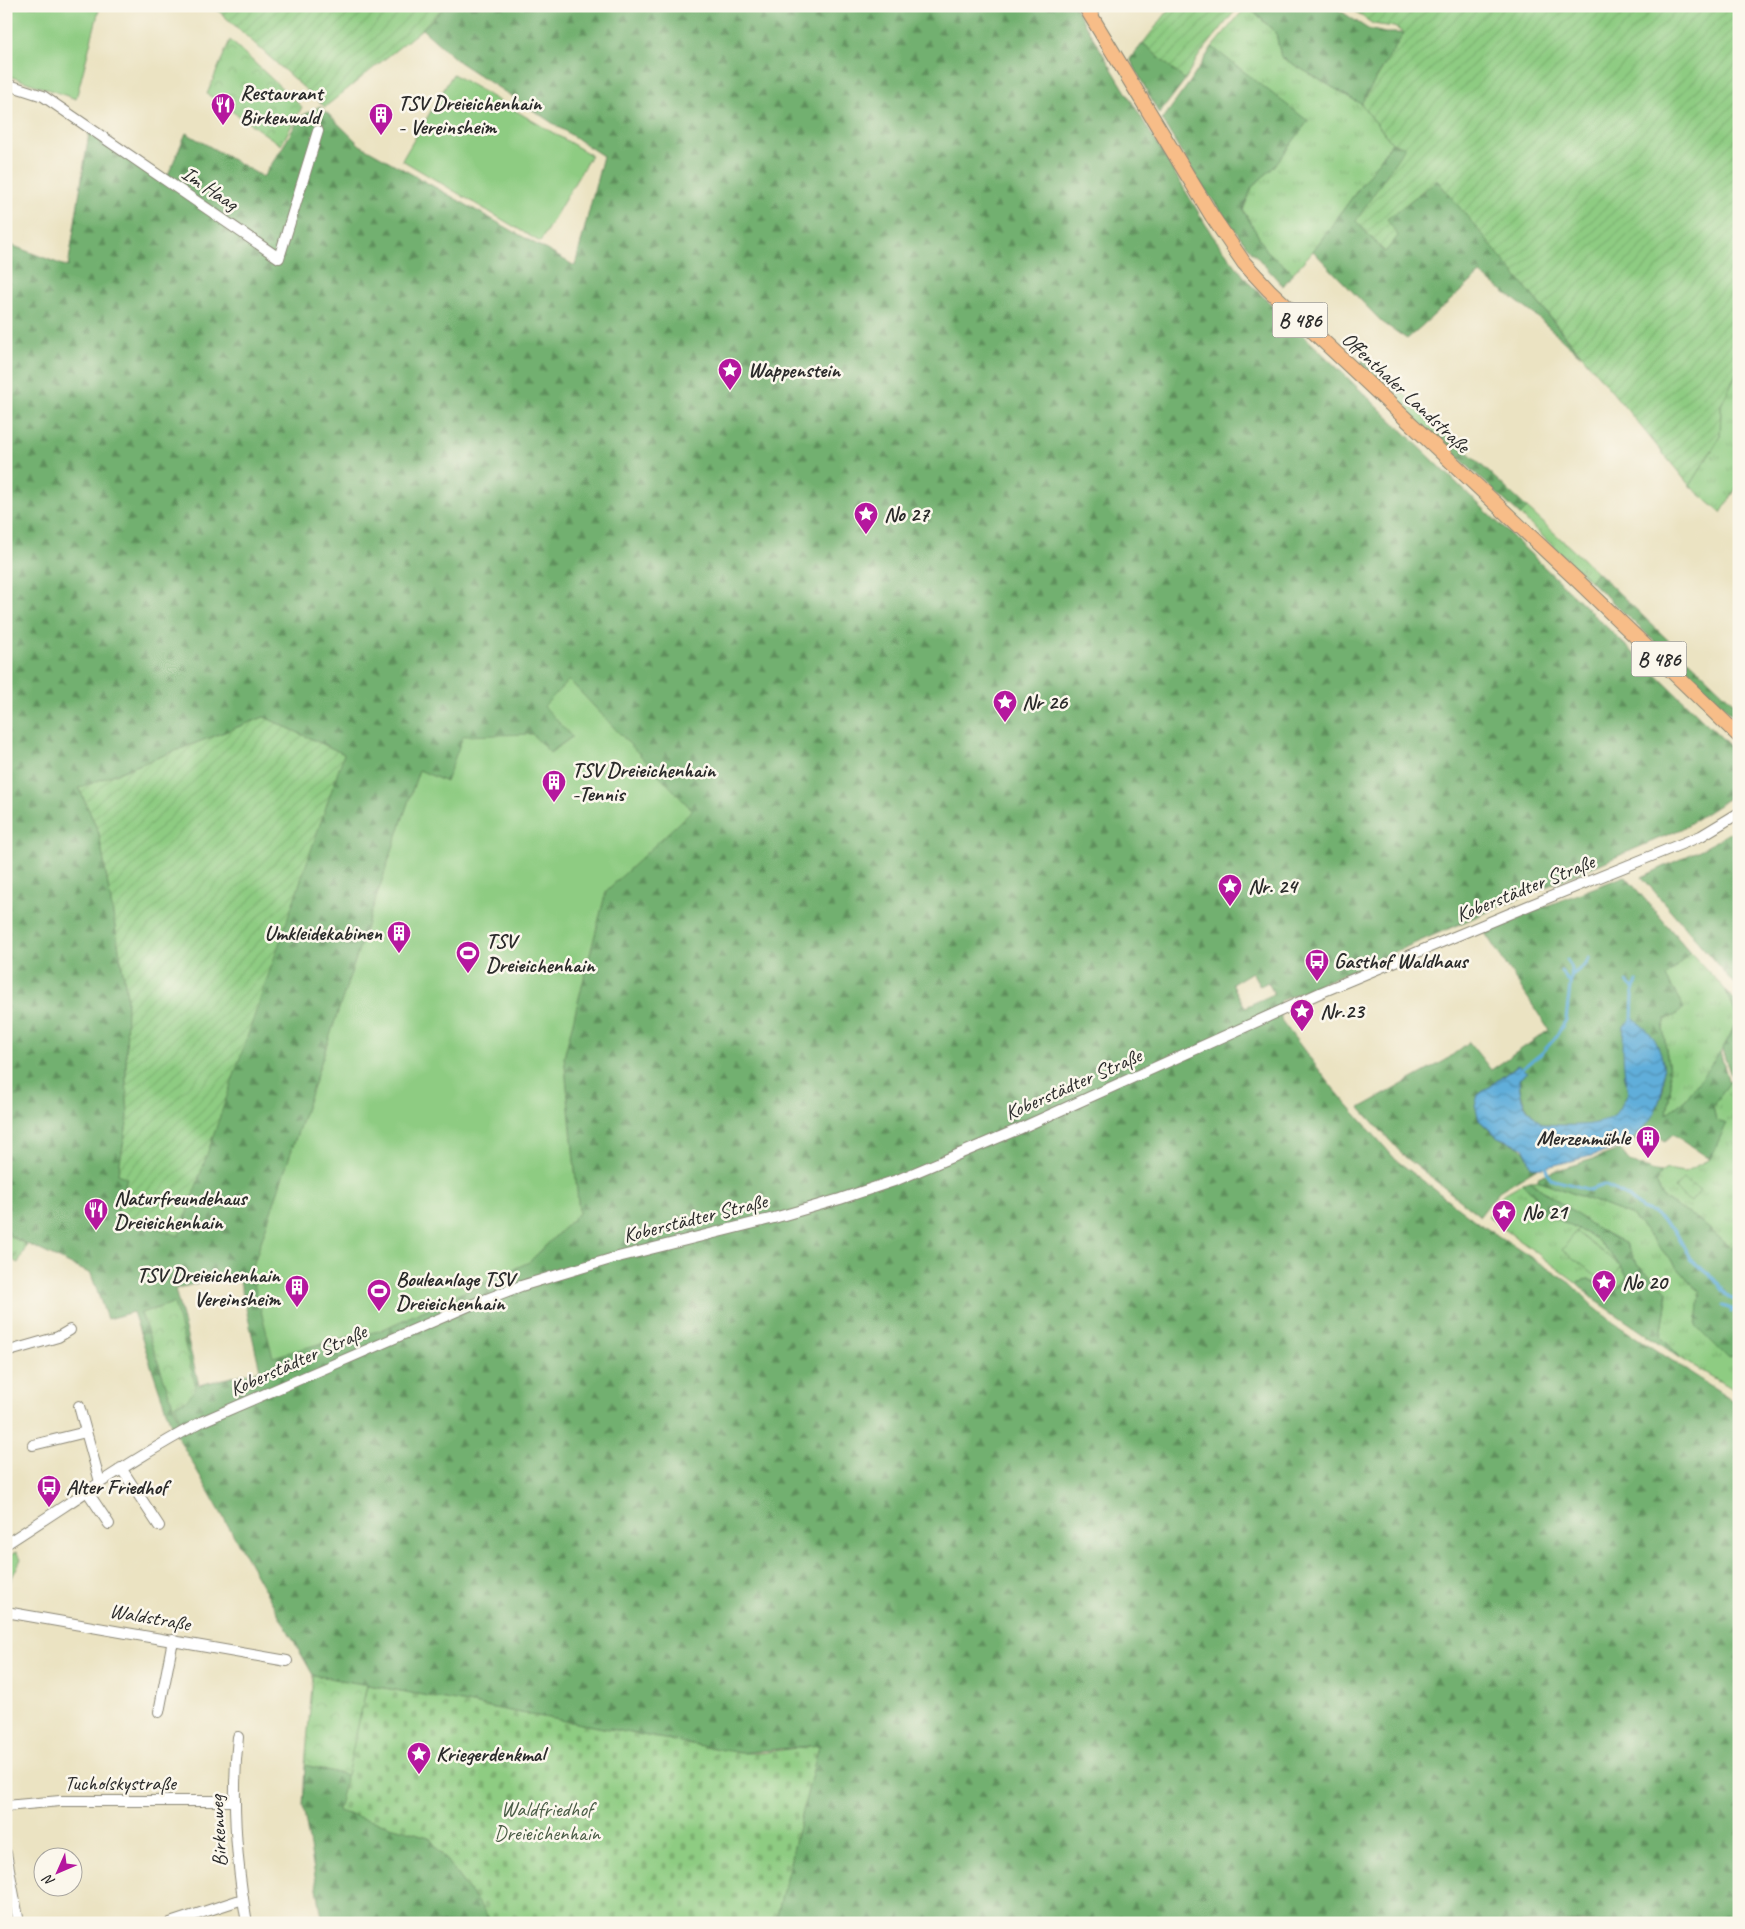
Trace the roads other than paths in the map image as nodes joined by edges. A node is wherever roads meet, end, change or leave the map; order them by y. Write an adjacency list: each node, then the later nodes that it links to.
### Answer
1 (1085, 6): 4 (main road, Offenthaler Landstraße / B 486)
2 (6, 84): 3 (street, Im Haag)
3 (318, 131)
4 (1739, 736)
5 (1739, 814): 11 (street, Koberstädter Straße)
6 (70, 1330): 7 (street)
7 (6, 1352)
8 (79, 1406): 9 (street)
9 (86, 1432): 10 (street); 12 (street)
10 (33, 1446)
11 (121, 1468): 12 (street, Koberstädter Straße); 15 (street)
12 (100, 1482): 13 (street, Koberstädter Straße)
13 (87, 1491): 14 (street); 16 (street, Koberstädter Straße)
14 (109, 1524)
15 (159, 1526)
16 (6, 1544)
17 (6, 1612): 18 (street, Waldstraße)
18 (173, 1640): 19 (street, Waldstraße); 20 (street)
19 (287, 1661)
20 (158, 1712)
21 (238, 1737): 22 (street, Birkenweg)
22 (234, 1801): 23 (street, Tucholskystraße); 25 (street, Birkenweg)
23 (6, 1806)
24 (6, 1853): 26 (street)
25 (243, 1899): 27 (street); 28 (street, Birkenweg)
26 (19, 1923)
27 (170, 1923)
28 (248, 1923)

